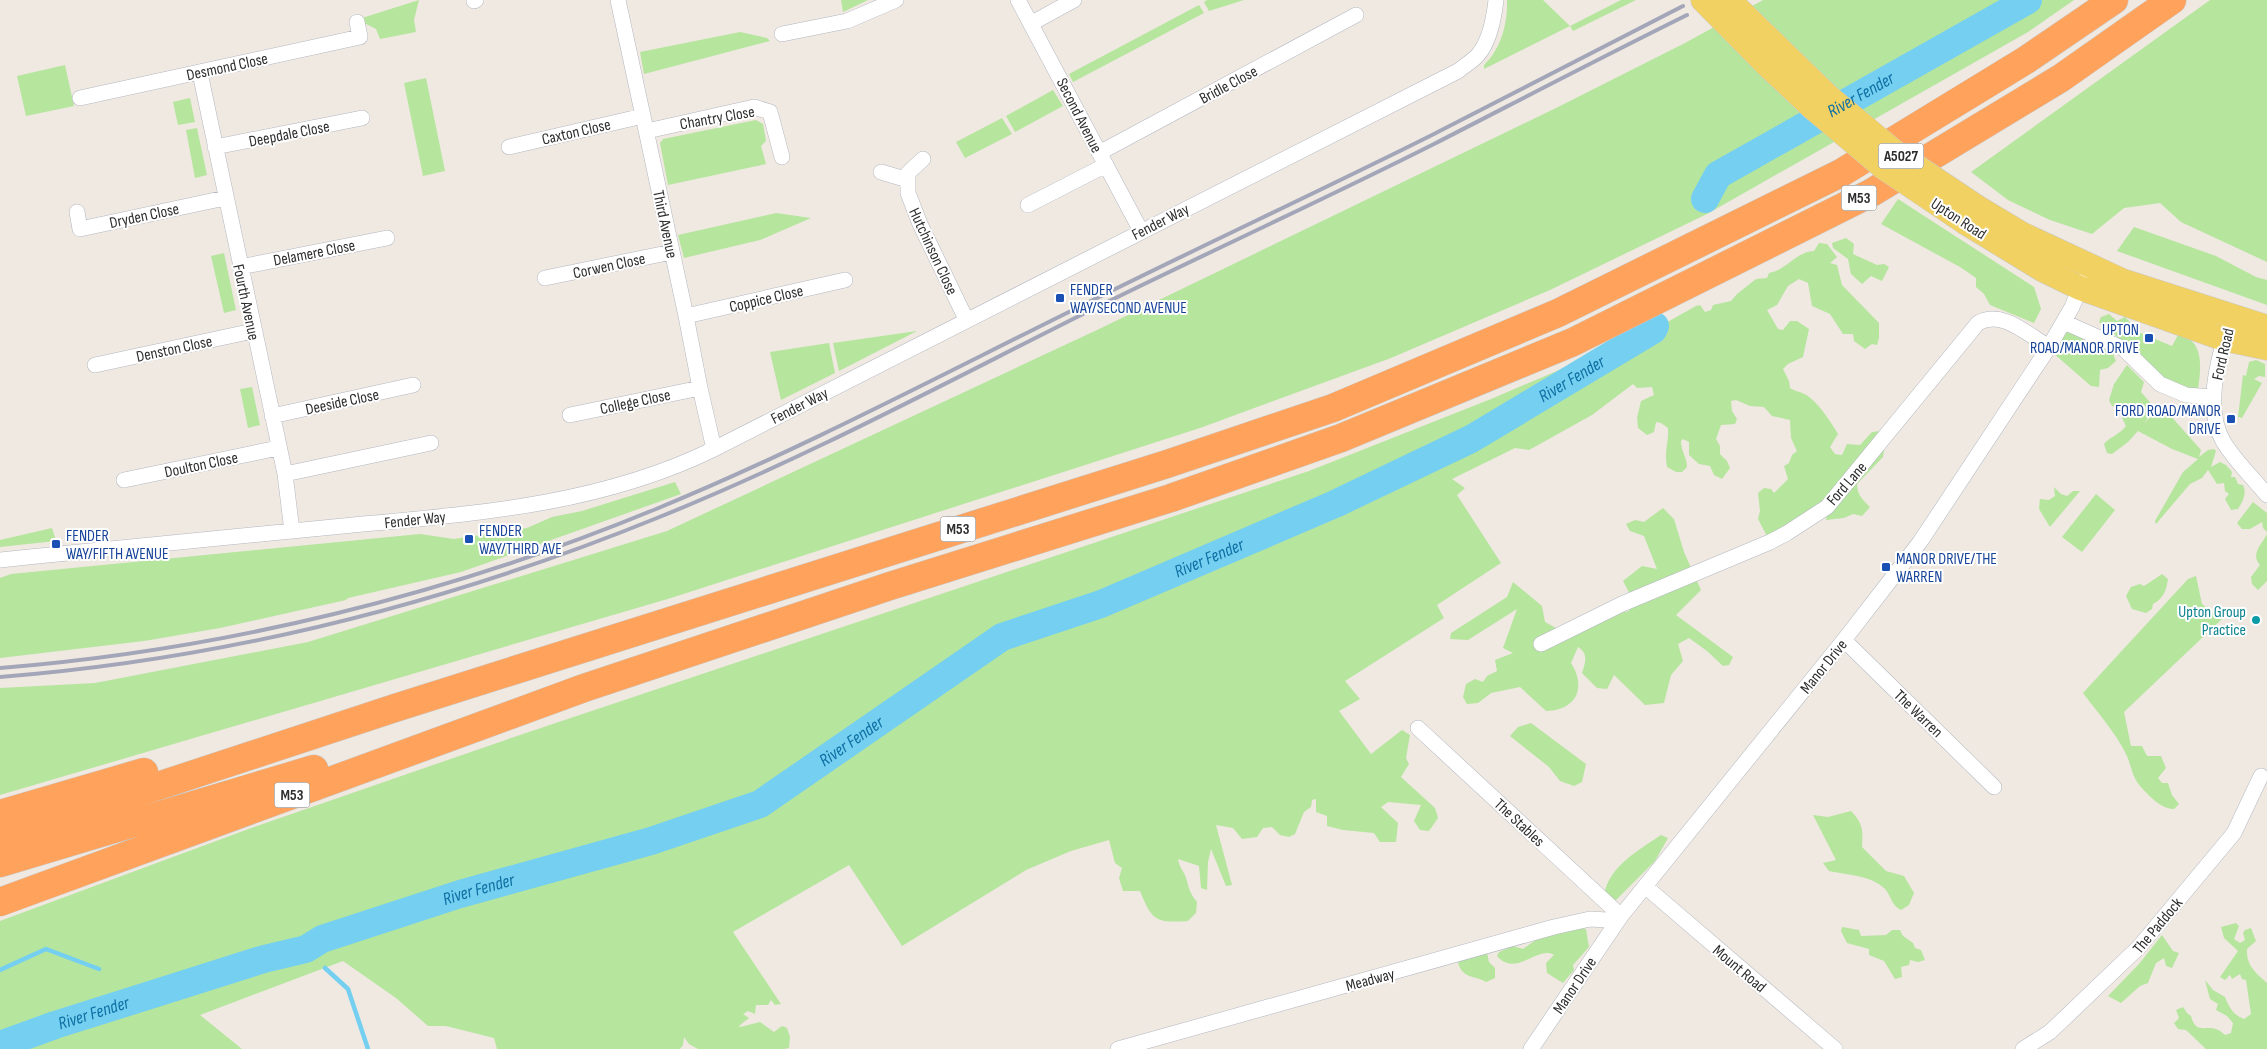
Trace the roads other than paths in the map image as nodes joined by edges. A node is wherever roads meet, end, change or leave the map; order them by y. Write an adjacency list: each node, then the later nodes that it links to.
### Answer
1 (618, 0): 17 (street, Third Avenue)
2 (896, 0): 13 (street)
3 (1018, 0): 12 (street, Second Avenue)
4 (1074, 0): 12 (street)
5 (1496, 0): 31 (street, Fender Way)
6 (1703, 0): 16 (main road, Upton Road / A5027)
7 (1729, 0): 16 (main road, Upton Road / A5027)
8 (2114, 0): 65 (highway, M53)
9 (2172, 0): 64 (highway, M53)
10 (1356, 15): 24 (street, Bridle Close)
11 (357, 22): 14 (street, Desmond Close)
12 (1032, 23): 24 (street, Second Avenue)
13 (782, 34)
14 (200, 73): 15 (street, Desmond Close); 20 (street, Fourth Avenue)
15 (80, 98)
16 (1821, 103): 30 (main road, Upton Road / A5027, bridge)
17 (642, 116): 19 (street, Third Avenue); 21 (street, Caxton Close)
18 (362, 118): 20 (street, Deepdale Close)
19 (647, 131): 22 (street, Chantry Close); 33 (street, Third Avenue)
20 (215, 147): 27 (street, Fourth Avenue)
21 (509, 147)
22 (782, 157)
23 (923, 158): 26 (street)
24 (1103, 159): 28 (street, Bridle Close); 31 (street, Second Avenue)
25 (881, 172): 26 (street)
26 (908, 180): 41 (street, Hutchinson Close)
27 (225, 198): 29 (street, Dryden Close); 35 (street, Fourth Avenue)
28 (1028, 206)
29 (77, 212)
30 (1972, 215): 34 (main road, Upton Road / A5027); 38 (main road, Upton Road / A5027)
31 (1141, 231): 41 (street, Fender Way)
32 (387, 238): 35 (street, Delamere Close)
33 (672, 252): 36 (street, Corwen Close); 39 (street, Third Avenue)
34 (2089, 265): 38 (street, Manor Drive); 40 (main road, Upton Road / A5027)
35 (240, 267): 44 (street, Fourth Avenue)
36 (545, 278)
37 (845, 280): 39 (street, Coppice Close)
38 (2080, 288): 42 (street, Manor Drive); 45 (main road, Upton Road / A5027)
39 (686, 316): 50 (street, Third Avenue)
40 (2231, 316): 43 (main road, Upton Road / A5027); 45 (street, Ford Road)
41 (966, 319): 56 (street, Fender Way)
42 (2064, 322): 46 (street, Manor Drive); 51 (street)
43 (2267, 327)
44 (253, 331): 48 (street, Denston Close); 53 (street, Fourth Avenue)
45 (2224, 339): 47 (main road, Upton Road / A5027); 51 (street, Ford Road)
46 (2049, 347): 62 (street, Manor Drive); 63 (street, Ford Lane)
47 (2267, 348)
48 (95, 365)
49 (413, 385): 53 (street, Deeside Close)
50 (700, 388): 52 (street, College Close); 56 (street, Third Avenue)
51 (2213, 397): 59 (street, Ford Road)
52 (570, 415)
53 (272, 416): 55 (street, Fourth Avenue)
54 (431, 443): 57 (street)
55 (278, 448): 57 (street, Fourth Avenue); 58 (street, Doulton Close)
56 (714, 449): 60 (street, Fender Way)
57 (285, 474): 60 (street, Fourth Avenue)
58 (124, 480)
59 (2267, 495)
60 (292, 531): 61 (street, Fender Way)
61 (0, 560)
62 (1844, 640): 68 (street, The Warren); 72 (street, Manor Drive)
63 (1541, 644)
64 (584, 688): 71 (highway, M53); 73 (highway, M53)
65 (395, 708): 69 (highway, M53); 70 (highway, M53)
66 (1418, 728): 74 (street, The Stables)
67 (2261, 776): 78 (street, The Paddock)
68 (1994, 787)
69 (0, 814)
70 (0, 838)
71 (0, 863)
72 (1646, 887): 74 (street, Manor Drive); 75 (street, Mount Road)
73 (0, 902)
74 (1622, 916): 76 (street, Meadway); 77 (street, Manor Drive)
75 (1832, 1048)
76 (1118, 1049)
77 (1531, 1049)
78 (2023, 1049)

